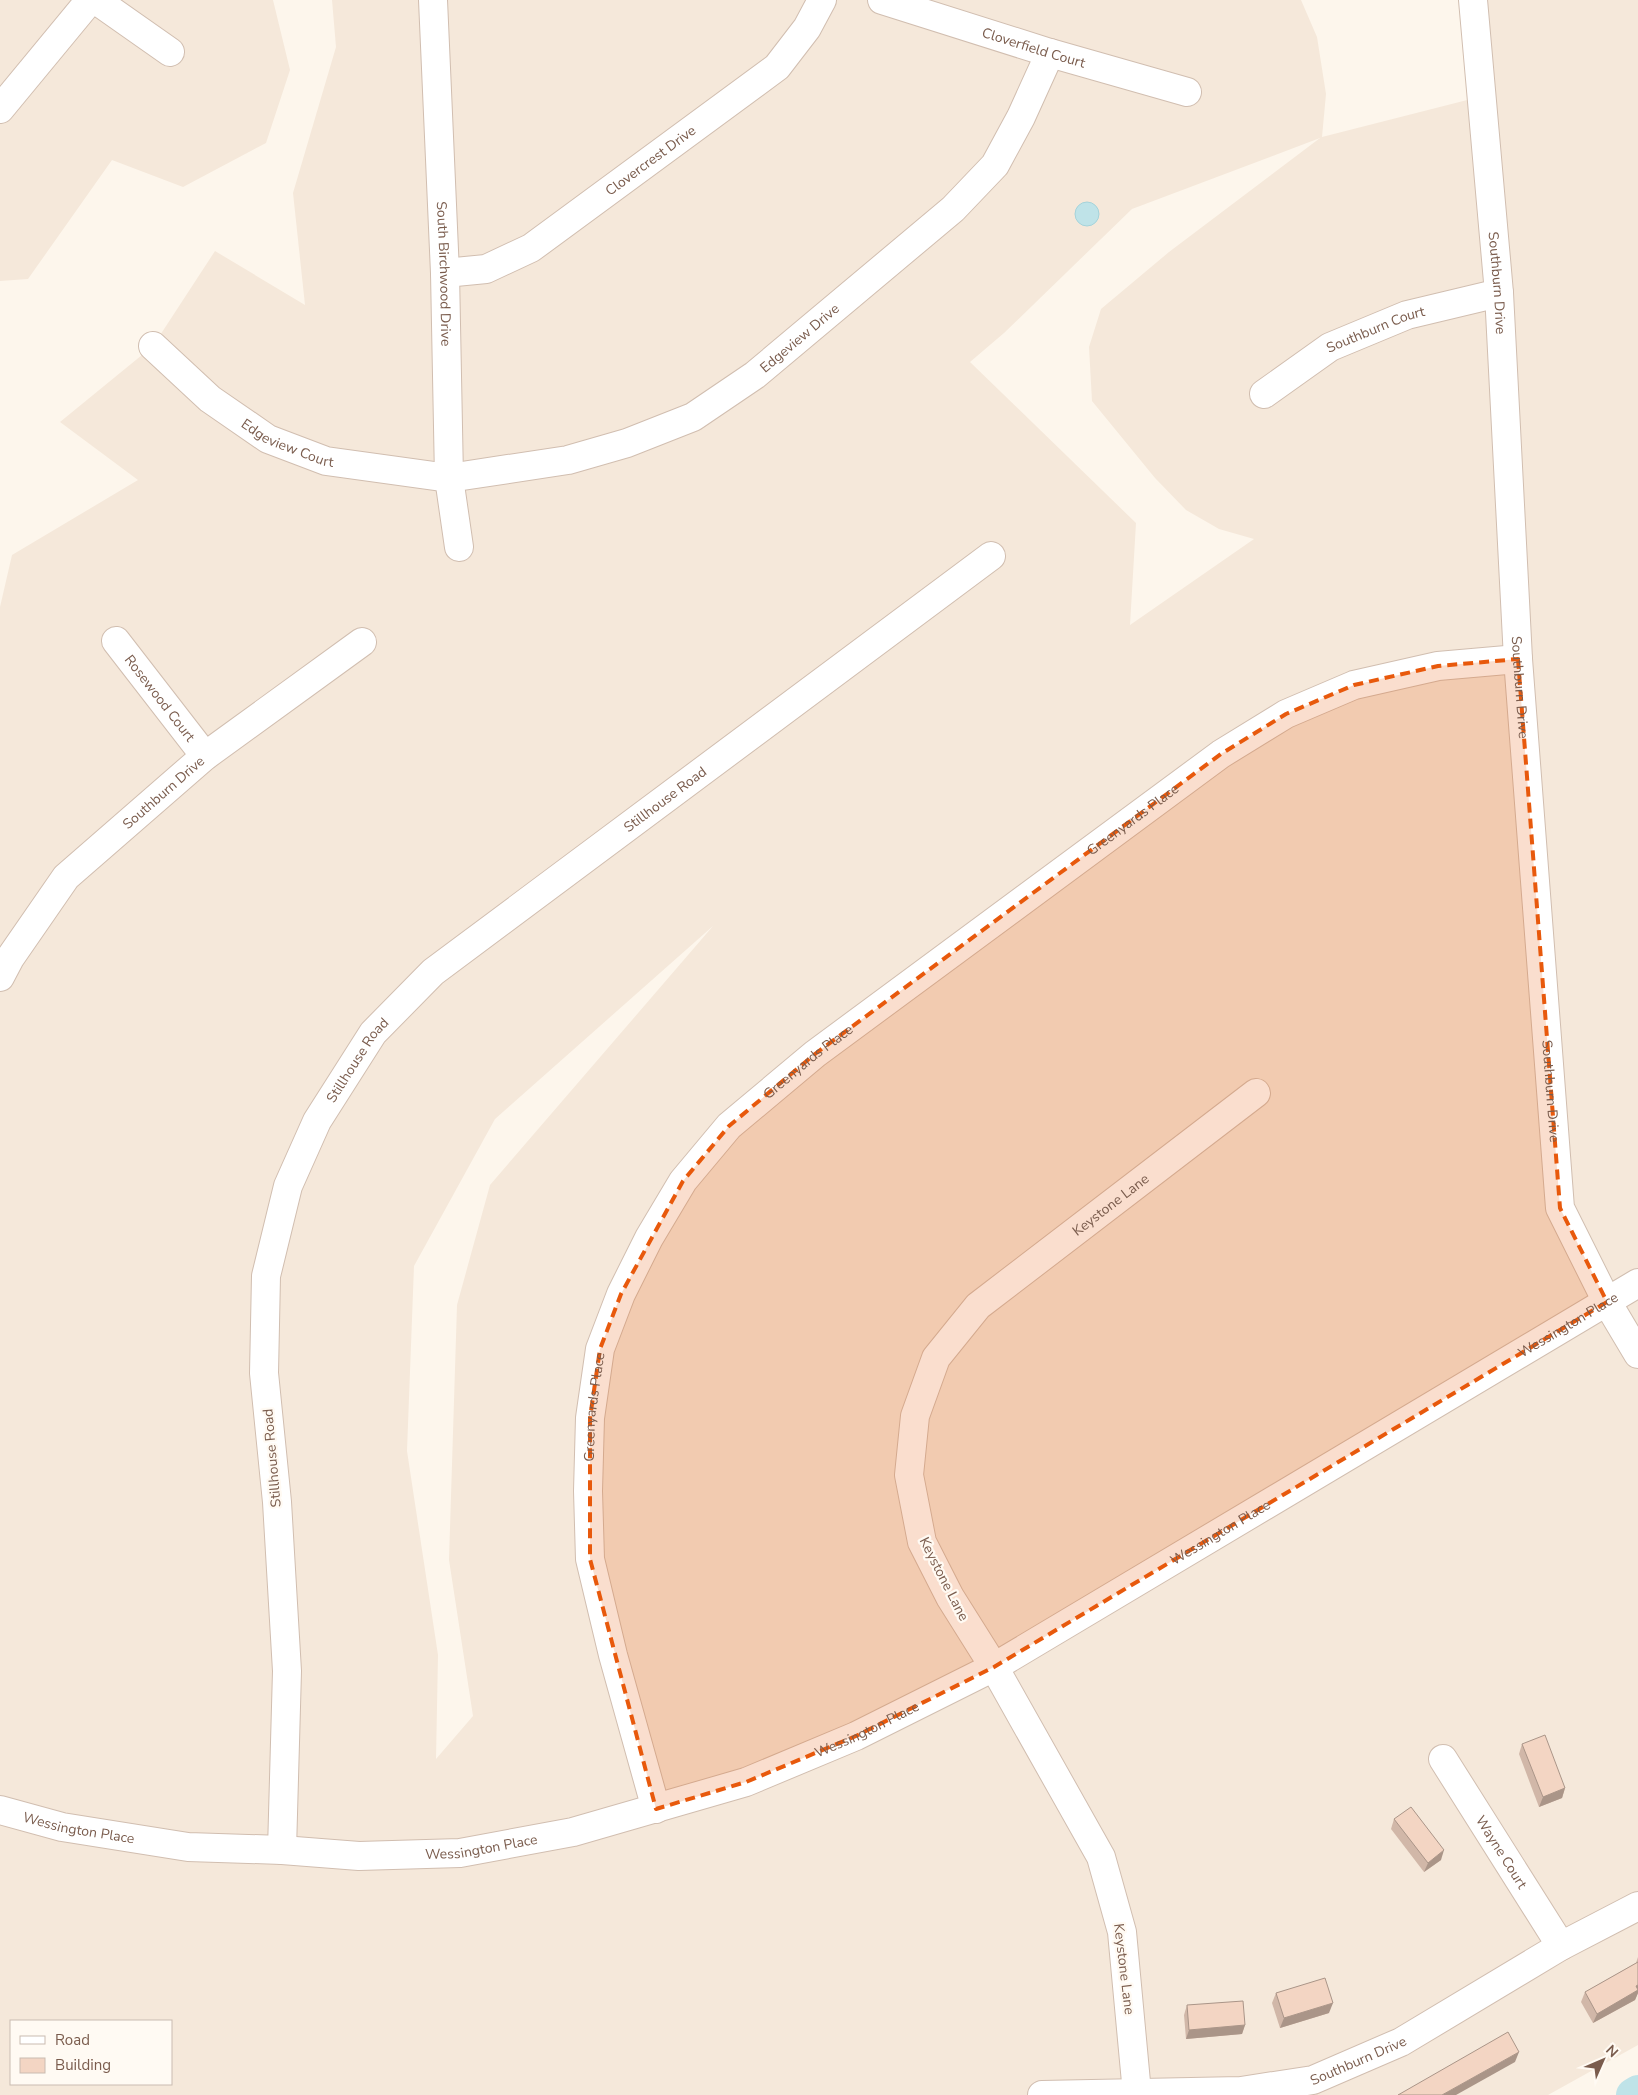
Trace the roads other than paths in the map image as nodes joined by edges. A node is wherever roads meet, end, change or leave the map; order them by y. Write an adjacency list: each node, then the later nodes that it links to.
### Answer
1 (90, 0): 10 (street)
2 (96, 0): 7 (street)
3 (433, 0): 11 (street, South Birchwood Drive)
4 (822, 0): 11 (street, Clovercrest Drive)
5 (882, 0): 8 (street, Cloverfield Court)
6 (1473, 0): 12 (street, Southburn Drive)
7 (170, 52)
8 (1050, 53): 9 (street, Cloverfield Court); 15 (street, Edgeview Drive)
9 (1187, 92)
10 (0, 109)
11 (445, 273): 15 (street, South Birchwood Drive)
12 (1499, 294): 14 (street, Southburn Court); 20 (street, Southburn Drive)
13 (154, 346): 15 (street, Edgeview Court)
14 (1264, 394)
15 (449, 478): 16 (street, South Birchwood Drive)
16 (459, 547)
17 (992, 556): 31 (street, Stillhouse Road)
18 (116, 641): 21 (street, Rosewood Court)
19 (362, 642): 21 (street, Southburn Drive)
20 (1518, 659): 25 (street, Southburn Drive); 29 (street, Greenyards Place)
21 (205, 756): 22 (street, Southburn Drive)
22 (0, 977)
23 (1256, 1092): 27 (street, Keystone Lane)
24 (1638, 1283): 25 (street, Wessington Place)
25 (1607, 1302): 26 (street, Southburn Drive); 27 (street, Wessington Place)
26 (1638, 1354)
27 (994, 1667): 29 (street, Wessington Place); 34 (street, Keystone Lane)
28 (1443, 1759): 33 (street, Wayne Court)
29 (656, 1809): 31 (street, Wessington Place)
30 (0, 1810): 31 (street, Wessington Place)
31 (282, 1850)
32 (1638, 1906): 33 (street, Southburn Drive)
33 (1561, 1946): 34 (street, Southburn Drive)
34 (1137, 2093): 35 (street, Southburn Drive)
35 (1042, 2095)

